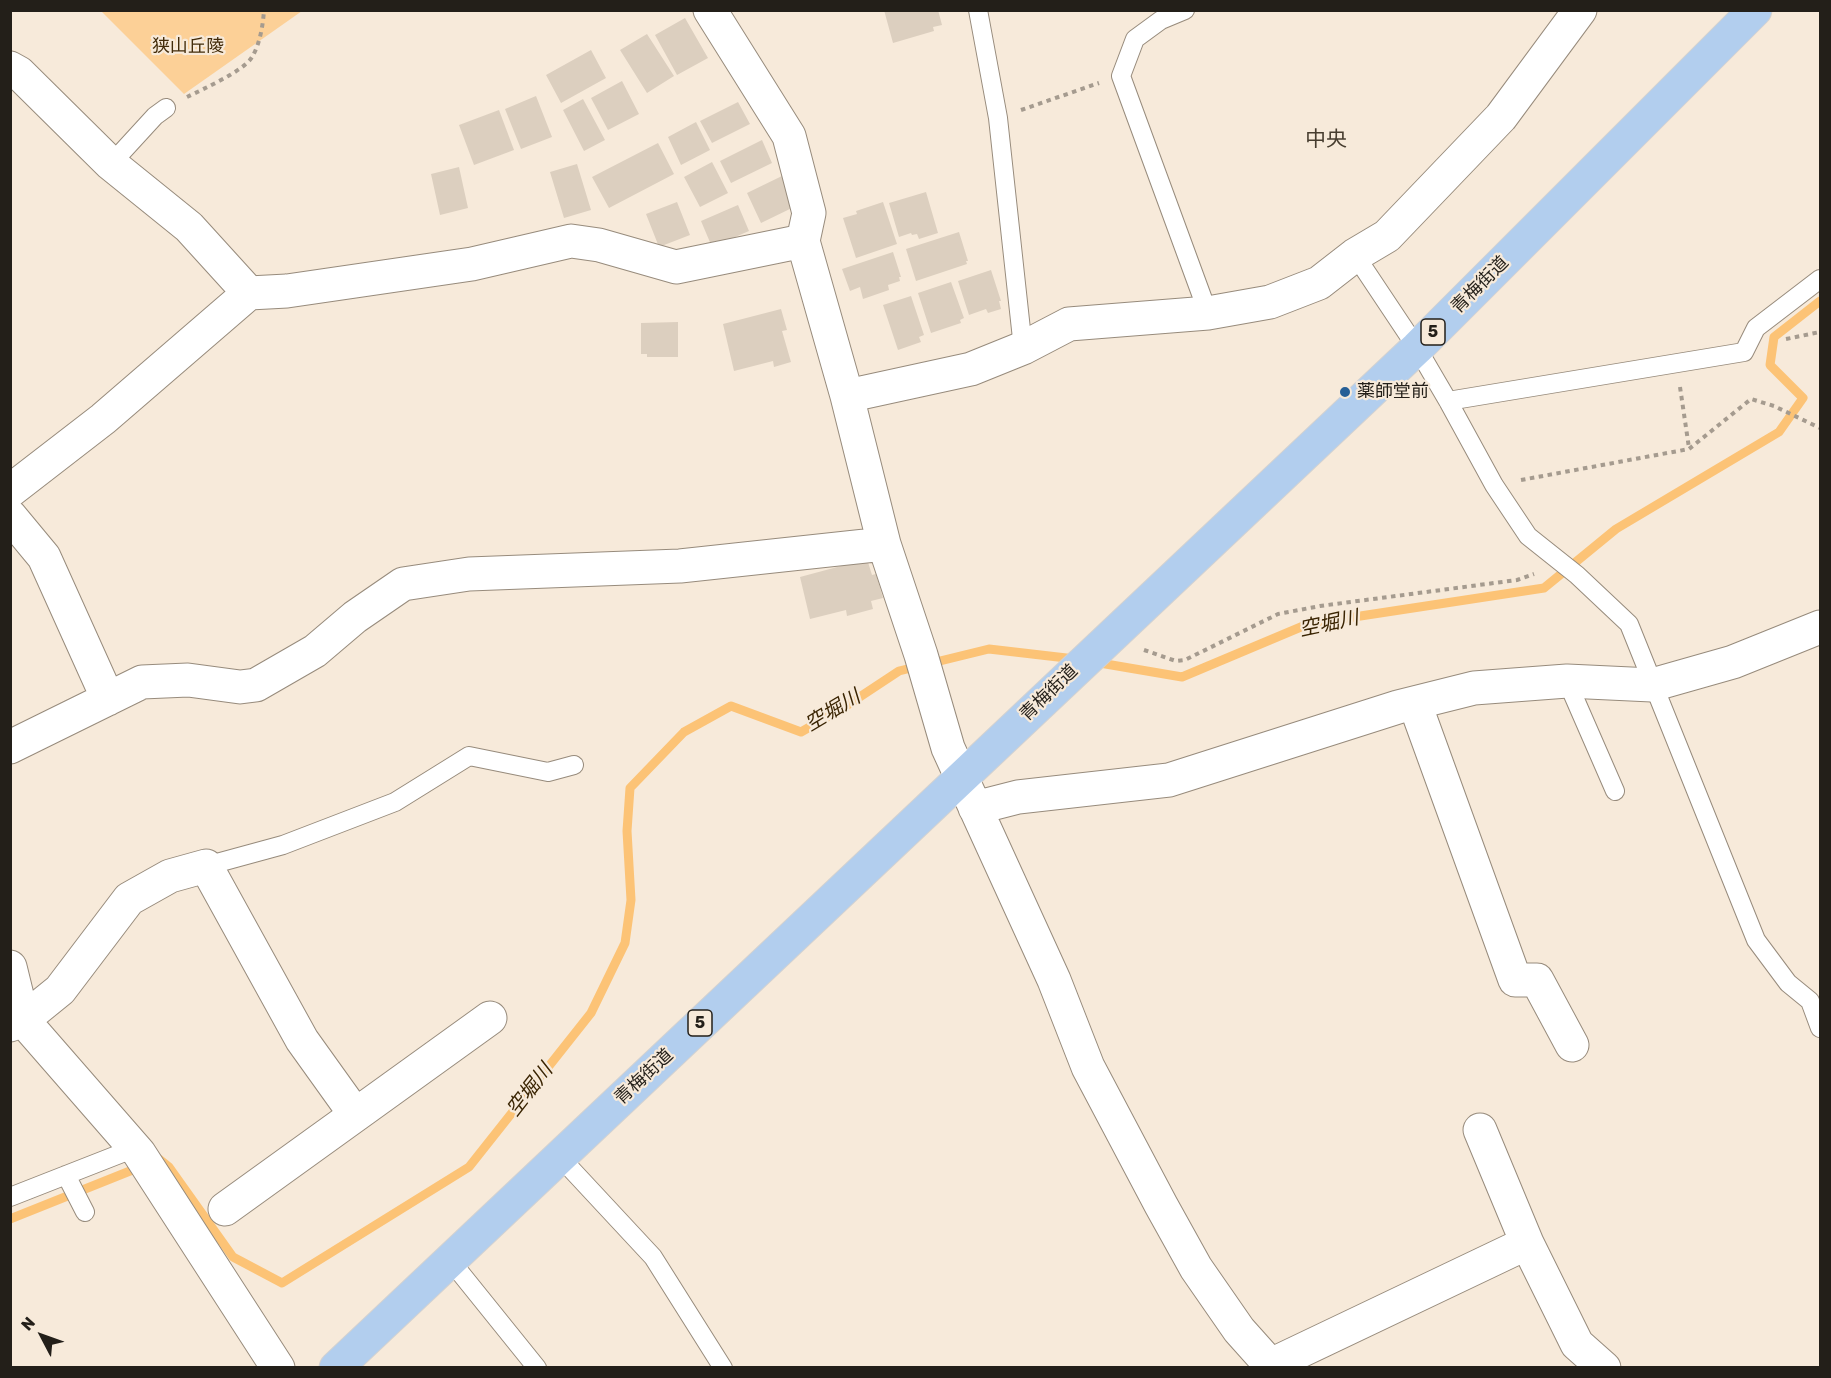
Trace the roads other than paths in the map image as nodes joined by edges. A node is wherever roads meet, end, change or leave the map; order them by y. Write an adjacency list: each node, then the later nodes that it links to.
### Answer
1 (710, 10): 9 (street)
2 (978, 10): 14 (lane)
3 (1185, 10): 13 (lane)
4 (1580, 10): 10 (street)
5 (1755, 10): 15 (main road, 青梅街道 / 5)
6 (10, 68): 8 (street)
7 (166, 108): 8 (lane)
8 (111, 164): 12 (street)
9 (803, 241): 12 (street); 16 (street)
10 (1355, 255): 13 (street); 15 (lane)
11 (1821, 279): 17 (lane)
12 (249, 293): 18 (street)
13 (1208, 313): 14 (street)
14 (1023, 348): 16 (street)
15 (1417, 348): 17 (lane); 28 (main road, 青梅街道 / 5)
16 (847, 396): 20 (street)
17 (1448, 401): 23 (lane)
18 (10, 491)
19 (10, 516): 24 (street)
20 (884, 544): 24 (street); 28 (street)
21 (1821, 627): 23 (street)
22 (1567, 681): 23 (street); 25 (street); 29 (lane)
23 (1652, 685): 35 (lane)
24 (108, 699): 26 (street)
25 (1415, 704): 30 (street); 36 (street)
26 (10, 747)
27 (574, 765): 31 (lane)
28 (961, 777): 30 (street); 39 (main road, 青梅街道 / 5)
29 (1615, 791)
30 (975, 808): 47 (street)
31 (206, 866): 34 (street); 37 (street)
32 (10, 967): 34 (street)
33 (490, 1018): 37 (street)
34 (17, 1022): 40 (street)
35 (1821, 1028)
36 (1572, 1045)
37 (355, 1114): 43 (street)
38 (1480, 1130): 45 (street)
39 (560, 1156): 46 (main road, 青梅街道 / 5); 51 (lane)
40 (142, 1157): 41 (lane); 48 (street)
41 (67, 1176): 42 (lane); 44 (lane)
42 (10, 1197)
43 (225, 1209)
44 (85, 1212)
45 (1527, 1243): 47 (street); 52 (street)
46 (450, 1260): 49 (main road, 青梅街道 / 5); 50 (lane)
47 (1272, 1366)
48 (278, 1368)
49 (336, 1368)
50 (537, 1368)
51 (723, 1368)
52 (1604, 1368)

